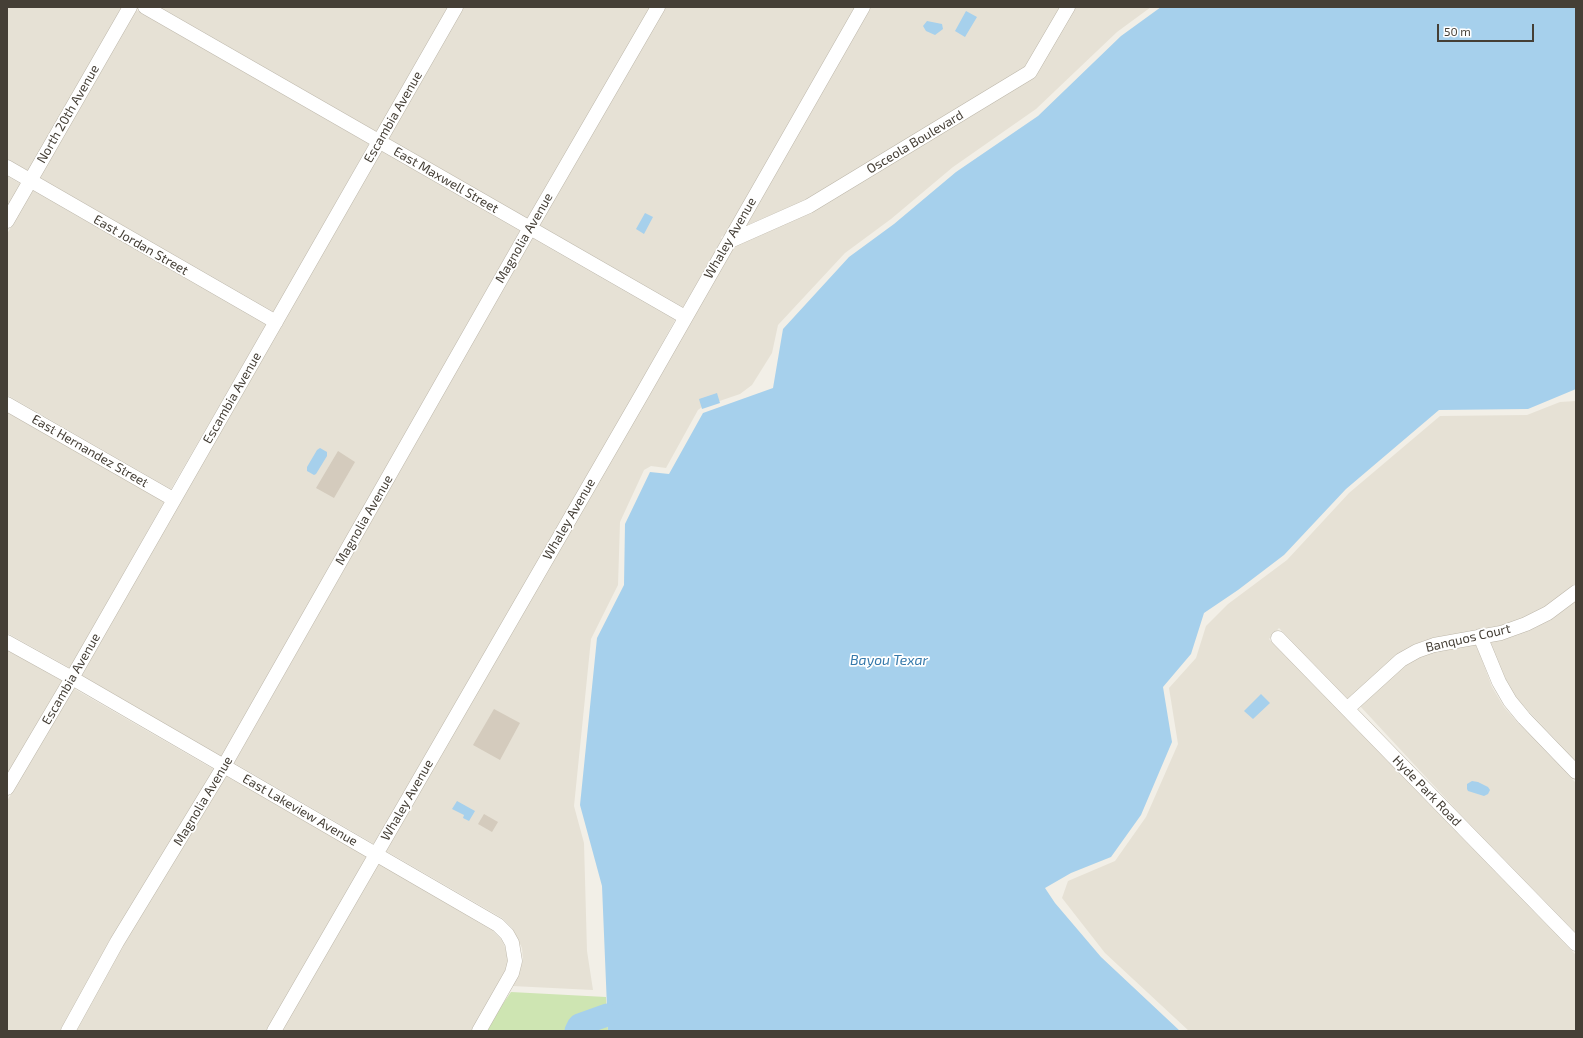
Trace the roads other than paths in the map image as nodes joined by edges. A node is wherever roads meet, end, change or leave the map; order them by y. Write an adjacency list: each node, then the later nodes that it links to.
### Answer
1 (130, 7): 9 (street, North 20th Avenue)
2 (145, 7): 7 (street, East Maxwell Street)
3 (456, 7): 7 (street, Escambia Avenue)
4 (658, 7): 11 (street, Magnolia Avenue)
5 (863, 7): 12 (street, Whaley Avenue)
6 (1068, 7): 12 (street, Osceola Boulevard)
7 (379, 141): 11 (street, East Maxwell Street); 14 (street, Escambia Avenue)
8 (7, 167): 9 (street, East Jordan Street)
9 (30, 181): 10 (street, North 20th Avenue); 14 (street, East Jordan Street)
10 (7, 221)
11 (530, 228): 13 (street, East Maxwell Street); 23 (street, Magnolia Avenue)
12 (730, 240): 13 (street, Whaley Avenue)
13 (685, 317): 26 (street, Whaley Avenue)
14 (276, 322): 16 (street, Escambia Avenue)
15 (7, 404): 16 (street, East Hernandez Street)
16 (173, 499): 21 (street, Escambia Avenue)
17 (1576, 592): 18 (street, Banquos Court)
18 (1480, 636): 22 (street, Banquos Court); 24 (street)
19 (1278, 638): 22 (street, Hyde Park Road)
20 (7, 642): 21 (street, East Lakeview Avenue)
21 (72, 678): 23 (street, East Lakeview Avenue); 25 (street, Escambia Avenue)
22 (1347, 708): 27 (street, Hyde Park Road)
23 (224, 766): 26 (street, East Lakeview Avenue); 28 (street, Magnolia Avenue)
24 (1576, 772)
25 (7, 788)
26 (376, 854): 29 (street, Whaley Avenue); 30 (street, East Lakeview Avenue)
27 (1576, 944)
28 (68, 1031)
29 (274, 1031)
30 (479, 1031)

